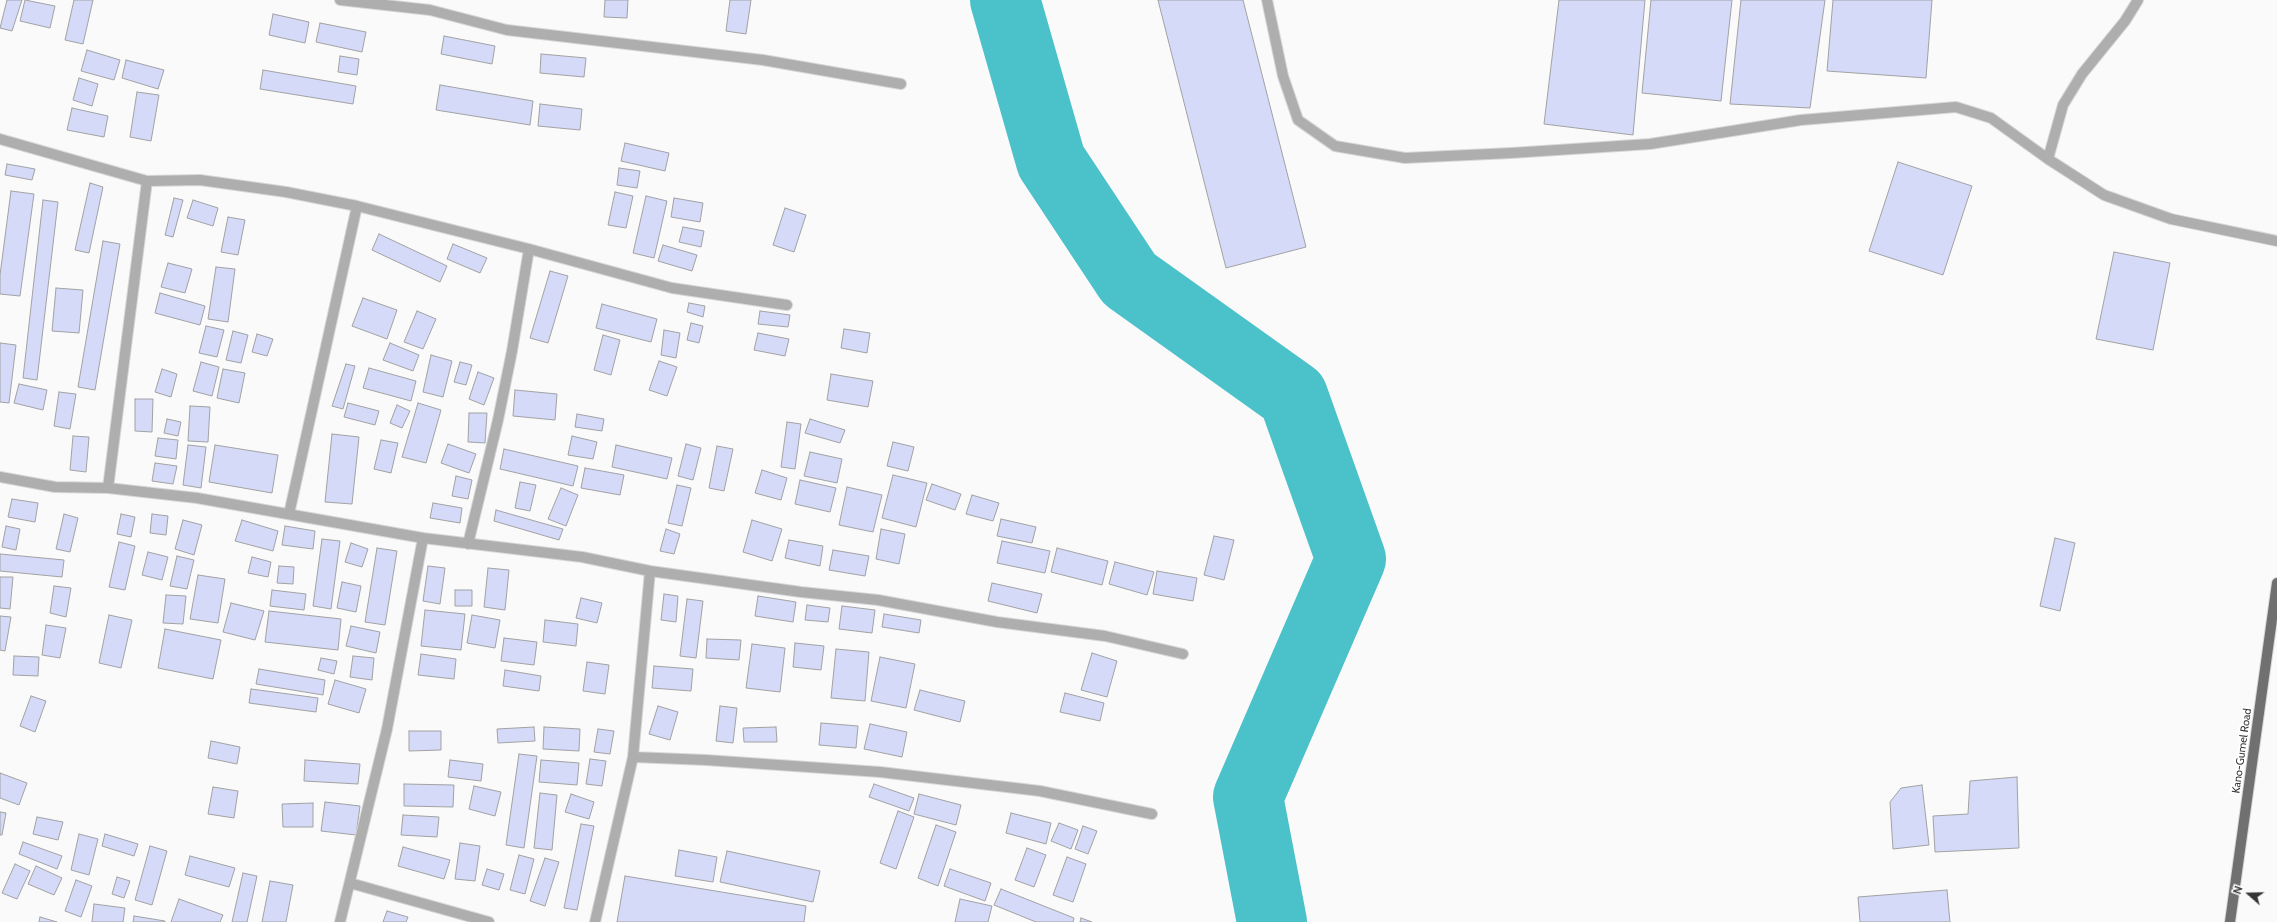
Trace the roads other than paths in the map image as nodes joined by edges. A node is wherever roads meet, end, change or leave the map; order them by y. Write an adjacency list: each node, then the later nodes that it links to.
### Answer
1 (340, 0): 4 (street)
2 (1267, 0): 6 (street)
3 (2138, 0): 6 (street)
4 (901, 84)
5 (0, 139): 7 (street)
6 (2048, 159): 9 (street)
7 (147, 181): 8 (street); 13 (street)
8 (357, 206): 10 (street); 14 (street)
9 (2277, 242)
10 (529, 249): 11 (street); 16 (street)
11 (787, 305)
12 (0, 477): 13 (street)
13 (108, 488): 14 (street)
14 (289, 514): 15 (street)
15 (423, 538): 16 (street); 22 (street)
16 (468, 544): 17 (street)
17 (650, 571): 19 (street); 20 (street)
18 (2277, 583): 26 (main road, Kano-Gumel Road)
19 (1183, 654)
20 (632, 757): 21 (street); 25 (street)
21 (1152, 814)
22 (350, 883): 23 (street); 24 (street)
23 (340, 922)
24 (489, 922)
25 (595, 922)
26 (2230, 922)

